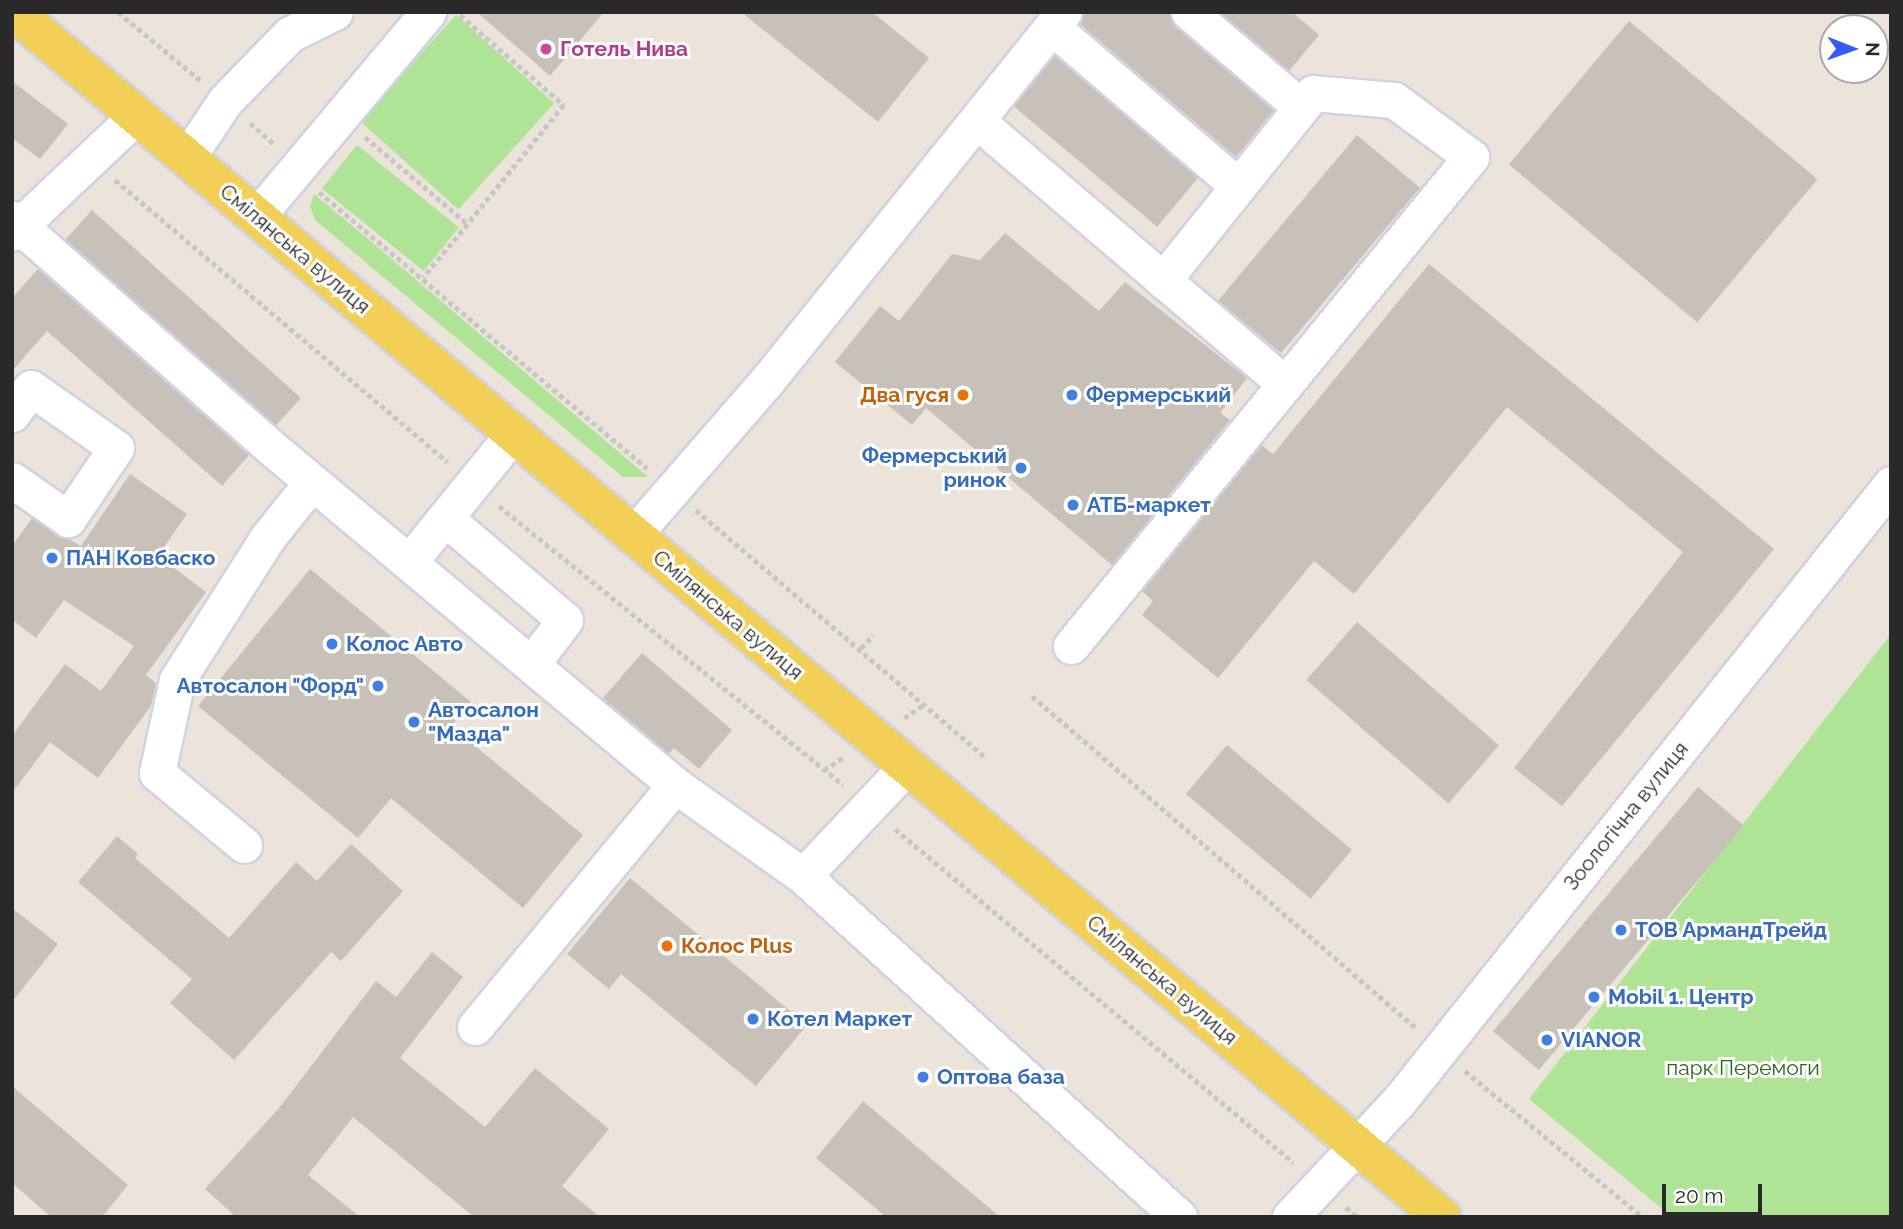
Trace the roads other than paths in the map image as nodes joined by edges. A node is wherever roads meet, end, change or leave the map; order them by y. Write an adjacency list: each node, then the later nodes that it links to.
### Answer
1 (14, 12): 7 (main road, Смілянська вулиця)
2 (335, 12): 9 (street)
3 (428, 12): 11 (street)
4 (1189, 12): 6 (street)
5 (1058, 20): 8 (street); 10 (street)
6 (1301, 107): 10 (street); 14 (street)
7 (137, 115): 9 (main road, Смілянська вулиця); 12 (street)
8 (977, 121): 13 (street); 21 (street)
9 (187, 158): 11 (main road, Смілянська вулиця)
10 (1238, 186): 13 (street)
11 (257, 216): 16 (main road, Смілянська вулиця)
12 (15, 226): 18 (street)
13 (1163, 280): 14 (street)
14 (1285, 384): 23 (street)
15 (12, 414): 17 (street)
16 (513, 434): 20 (street); 21 (main road, Смілянська вулиця)
17 (12, 480)
18 (313, 482): 22 (street); 27 (street)
19 (1891, 484): 30 (street, Зоологічна вулиця)
20 (445, 517): 22 (street); 24 (street)
21 (633, 535): 25 (main road, Смілянська вулиця)
22 (409, 562): 24 (street)
23 (1071, 646)
24 (532, 663): 26 (street)
25 (907, 766): 28 (street); 30 (main road, Смілянська вулиця)
26 (675, 785): 28 (street); 29 (street)
27 (244, 845)
28 (803, 876): 31 (street)
29 (475, 1027)
30 (1357, 1145): 32 (street, Зоологічна вулиця); 33 (main road, Смілянська вулиця)
31 (1179, 1217)
32 (1290, 1217)
33 (1442, 1217)

